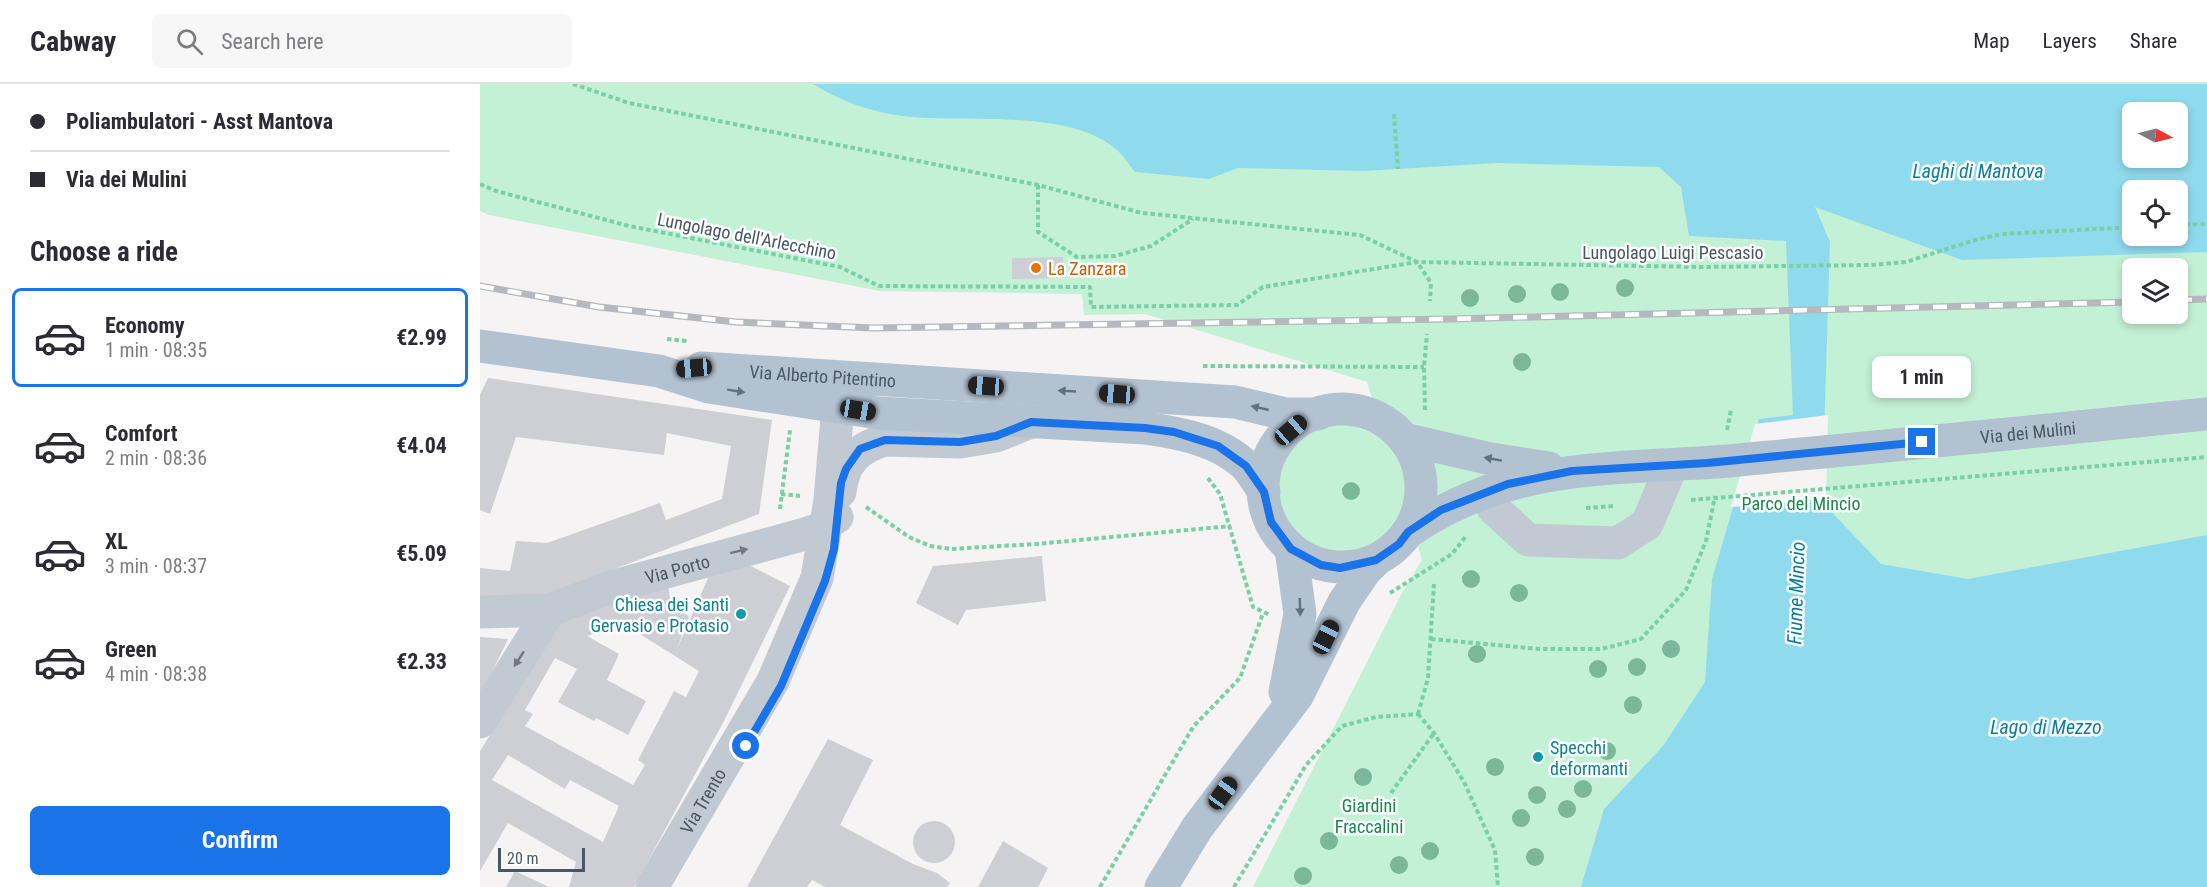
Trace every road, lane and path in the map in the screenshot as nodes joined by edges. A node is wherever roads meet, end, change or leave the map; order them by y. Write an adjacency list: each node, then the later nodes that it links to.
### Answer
1 (573, 84): 5 (path)
2 (1394, 114): 3 (path)
3 (1398, 169)
4 (480, 184): 10 (path, Lungolago dell'Arlecchino)
5 (1038, 185): 6 (path); 6 (path)
6 (1194, 218): 10 (path)
7 (2207, 224): 8 (path)
8 (2188, 225)
9 (2122, 229): 10 (path, Lungolago Luigi Pescasio)
10 (1417, 262): 11 (path)
11 (1430, 301)
12 (1427, 334): 15 (path)
13 (480, 346): 16 (main road, Via Alberto Pitentino)
14 (1197, 366): 15 (path)
15 (1424, 366): 21 (path)
16 (659, 371): 17 (main road, Via Alberto Pitentino); 18 (main road, Via Alberto Pitentino, one-way to 18)
17 (986, 386): 19 (street, Via Alberto Pitentino); 22 (main road, Via Alberto Pitentino, one-way to 17)
18 (794, 400): 19 (main road, Via Alberto Pitentino); 37 (path)
19 (838, 406): 24 (main road, Via Alberto Pitentino); 38 (street, Via Trento)
20 (1731, 410): 25 (path)
21 (1425, 411)
22 (1318, 414): 26 (main road); 33 (main road)
23 (2207, 414): 32 (main road, Via dei Mulini)
24 (1031, 422): 27 (street, Via Alberto Pitentino); 33 (main road, Via Alberto Pitentino)
25 (1727, 432)
26 (1404, 439): 30 (main road, one-way to 26); 40 (main road)
27 (860, 449): 38 (street, Via Trento)
28 (2207, 457): 34 (path)
29 (1672, 465): 30 (main road); 32 (main road); 34 (street)
30 (1572, 471): 35 (main road)
31 (1203, 472): 39 (path)
32 (1712, 474): 49 (path)
33 (1264, 492): 41 (main road)
34 (1656, 504): 35 (street); 36 (path)
35 (1496, 505): 40 (main road); 44 (path)
36 (1584, 508)
37 (779, 514)
38 (834, 514): 39 (path); 45 (street, Via Porto, one-way to 38); 55 (street, Via Trento); 56 (street, Via Trento)
39 (1231, 526): 47 (path)
40 (1408, 532): 42 (main road)
41 (1291, 549): 42 (main road); 52 (main road, one-way to 52)
42 (1376, 560): 52 (main road)
43 (1434, 584): 49 (path)
44 (1382, 600)
45 (550, 609): 46 (street, Via Porto); 51 (street, one-way to 51)
46 (480, 612)
47 (1263, 613): 48 (path); 57 (path)
48 (1275, 615)
49 (1431, 639): 50 (path)
50 (1418, 714): 53 (path); 59 (path)
51 (480, 722)
52 (1274, 723): 58 (main road)
53 (1434, 733): 54 (path); 60 (path)
54 (1391, 793)
55 (652, 887)
56 (664, 887)
57 (1100, 887)
58 (1161, 887)
59 (1233, 887)
60 (1498, 887)

